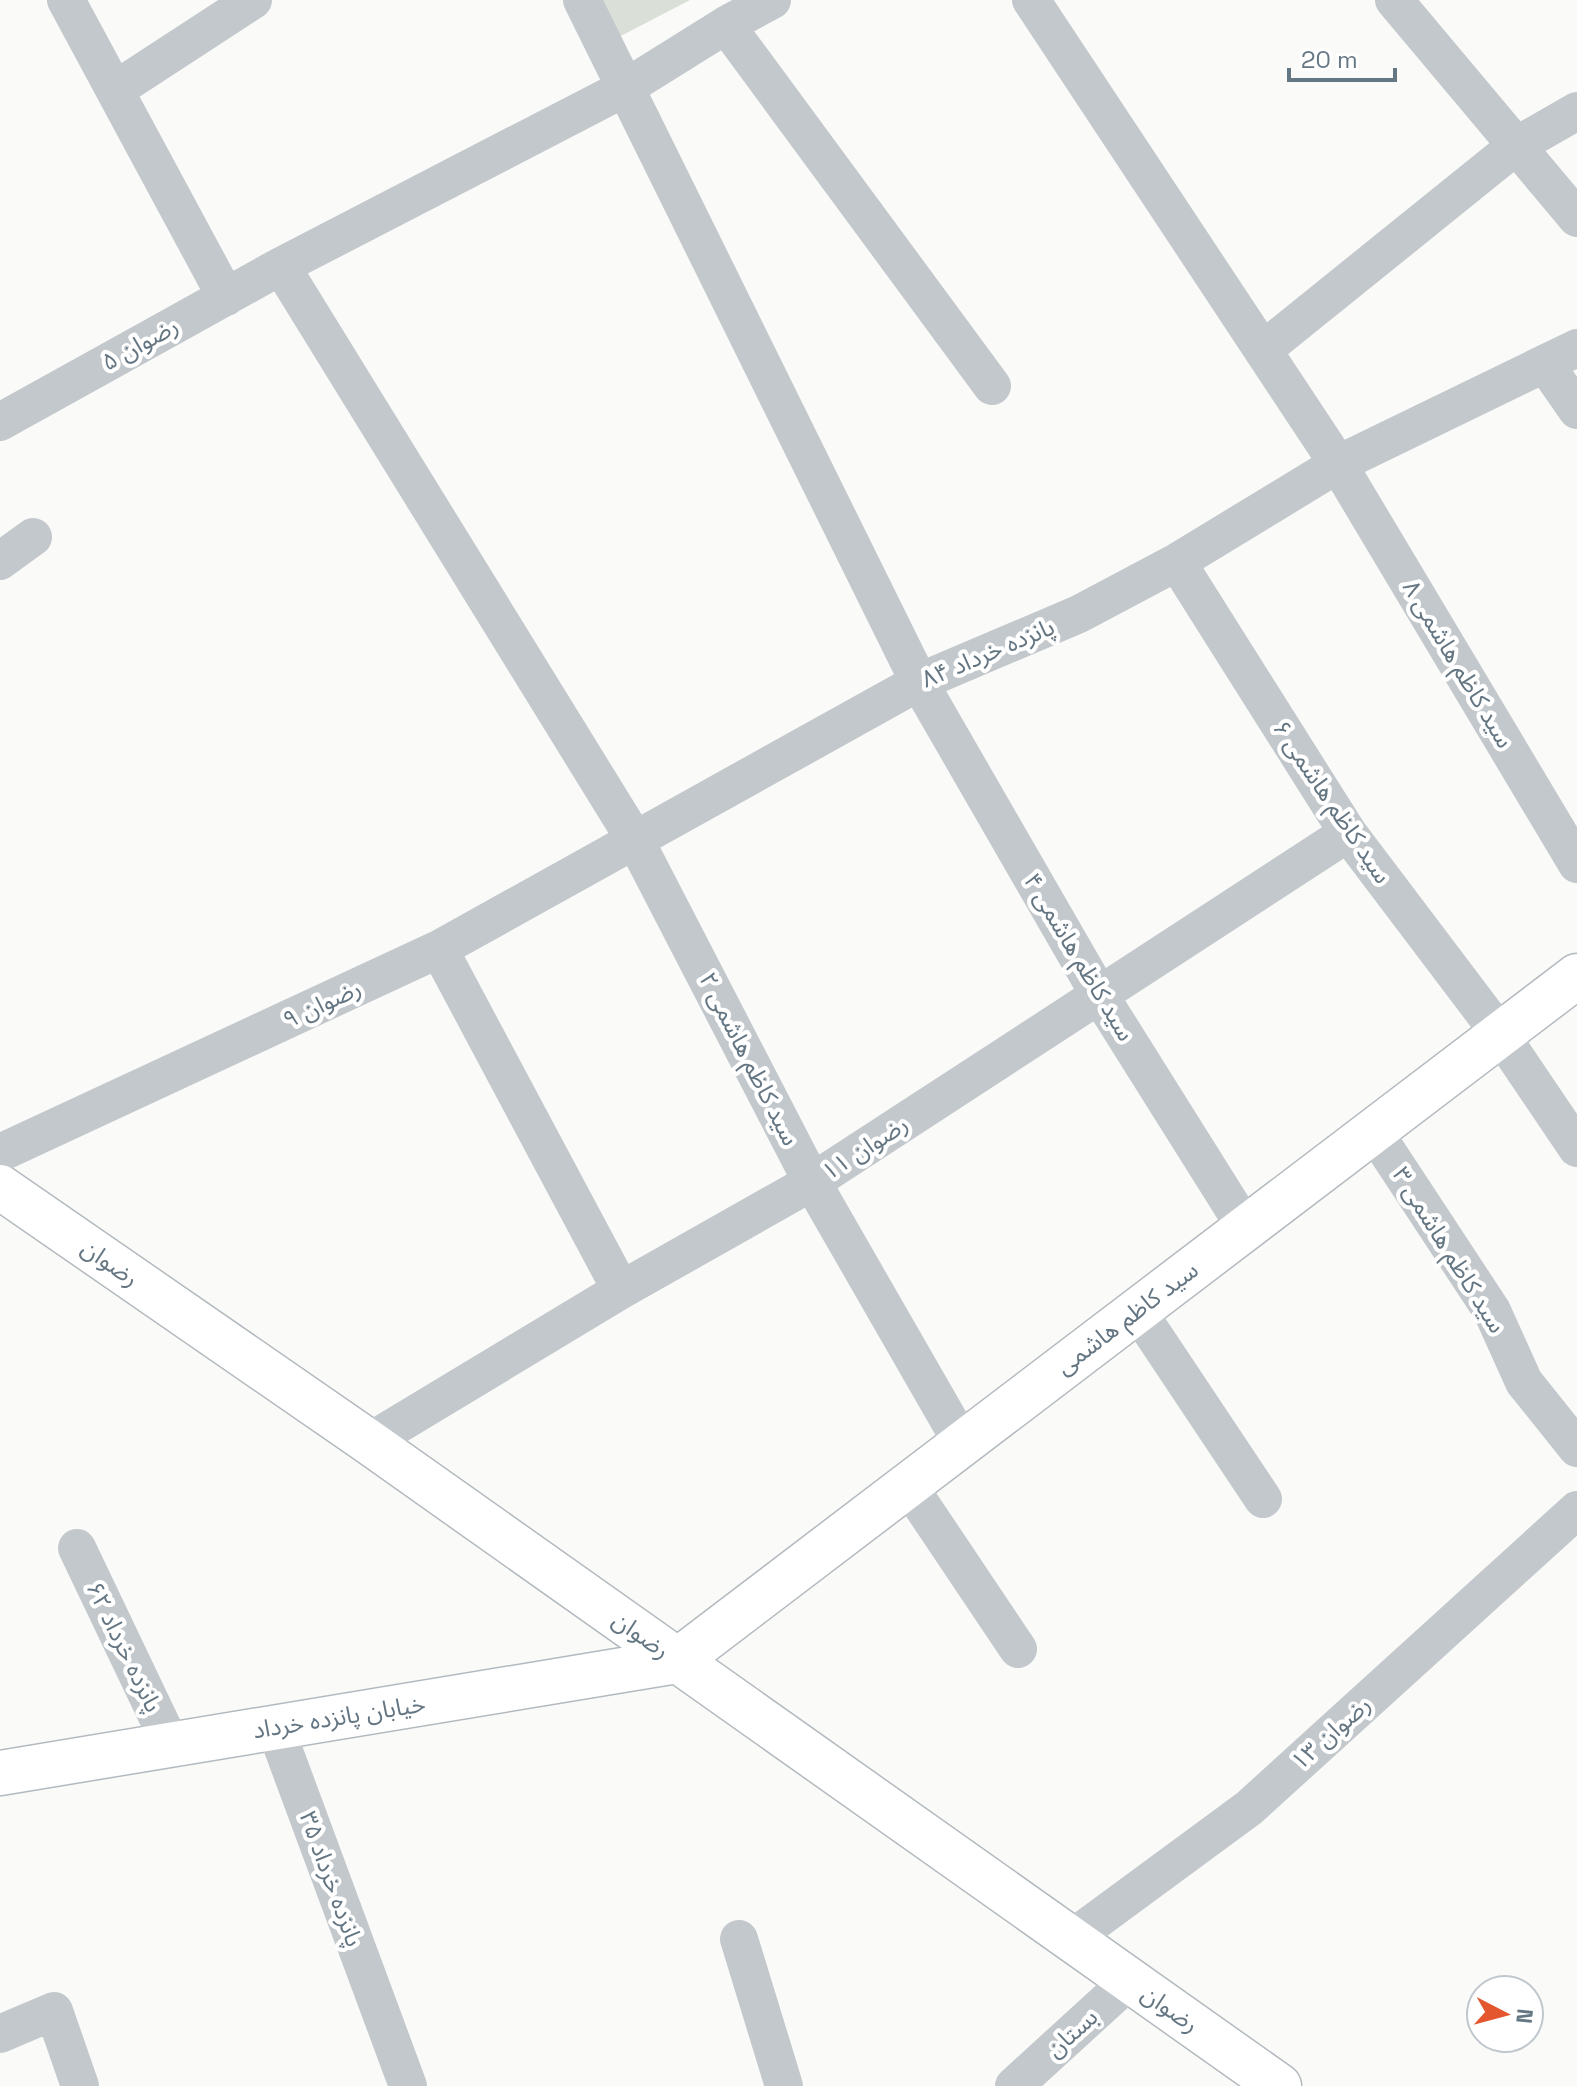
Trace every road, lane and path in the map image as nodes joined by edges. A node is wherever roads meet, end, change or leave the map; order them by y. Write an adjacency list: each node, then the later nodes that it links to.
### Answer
1 (66, 0): 9 (street)
2 (253, 0): 9 (street)
3 (582, 0): 8 (street, سید کاظم هاشمی ۴)
4 (772, 0): 7 (street, رضوان ۵)
5 (1031, 0): 15 (street, سید کاظم هاشمی ۸)
6 (1394, 0): 11 (street)
7 (726, 25): 8 (street, رضوان ۵); 17 (street)
8 (625, 88): 13 (street, رضوان ۵); 24 (street, سید کاظم هاشمی ۴)
9 (115, 90): 14 (street)
10 (1577, 111): 11 (street)
11 (1516, 146): 12 (street); 15 (street)
12 (1577, 218)
13 (281, 266): 14 (street, رضوان ۵); 26 (street, سید کاظم هاشمی ۲)
14 (226, 297): 19 (street, رضوان ۵)
15 (1263, 350): 20 (street, سید کاظم هاشمی ۸)
16 (1561, 356): 18 (street); 20 (street, پانزده خرداد ۸۴)
17 (992, 386)
18 (1577, 410)
19 (0, 422)
20 (1338, 464): 23 (street, پانزده خرداد ۸۴); 27 (street, سید کاظم هاشمی ۸)
21 (33, 537): 22 (street)
22 (0, 561)
23 (1177, 562): 24 (street, پانزده خرداد ۸۴); 25 (street, سید کاظم هاشمی ۶)
24 (919, 682): 26 (street, پانزده خرداد ۸۴); 30 (street, سید کاظم هاشمی ۴)
25 (1348, 833): 30 (street, رضوان ۱۱); 31 (street, سید کاظم هاشمی ۶)
26 (635, 840): 28 (street, رضوان ۹); 35 (street, سید کاظم هاشمی ۲)
27 (1577, 864)
28 (439, 949): 34 (street, رضوان ۹); 38 (street)
29 (1577, 976): 31 (street, سید کاظم هاشمی)
30 (1100, 996): 35 (street, رضوان ۱۱); 37 (street, سید کاظم هاشمی ۴)
31 (1500, 1034): 32 (street, سید کاظم هاشمی); 33 (street, سید کاظم هاشمی ۶)
32 (1373, 1130): 37 (street, سید کاظم هاشمی); 42 (street, سید کاظم هاشمی ۳)
33 (1577, 1148)
34 (0, 1153)
35 (812, 1182): 38 (street, رضوان ۱۱); 41 (street, سید کاظم هاشمی ۲)
36 (0, 1187): 40 (street, رضوان)
37 (1245, 1227): 39 (street, سید کاظم هاشمی)
38 (621, 1290): 40 (street, رضوان ۱۱)
39 (1137, 1310): 41 (street, سید کاظم هاشمی); 44 (street)
40 (369, 1442): 48 (street, رضوان)
41 (962, 1443): 43 (street, سید کاظم هاشمی)
42 (1577, 1448)
43 (908, 1485): 47 (street); 48 (street, سید کاظم هاشمی)
44 (1263, 1499)
45 (1577, 1510): 53 (street, رضوان ۱۳)
46 (77, 1548): 50 (street, پانزده خرداد ۶۲)
47 (1018, 1649)
48 (677, 1661): 49 (street, خیابان پانزده خرداد); 53 (street, رضوان)
49 (275, 1727): 50 (street, خیابان پانزده خرداد); 57 (street, پانزده خرداد ۳۵)
50 (171, 1745): 51 (street, خیابان پانزده خرداد)
51 (0, 1773)
52 (739, 1939): 58 (street)
53 (1071, 1939): 54 (street, رضوان)
54 (1129, 1981): 59 (street, بستان); 60 (street, رضوان)
55 (0, 2034): 56 (street)
56 (80, 2086)
57 (408, 2086)
58 (784, 2086)
59 (1014, 2086)
60 (1279, 2086)

